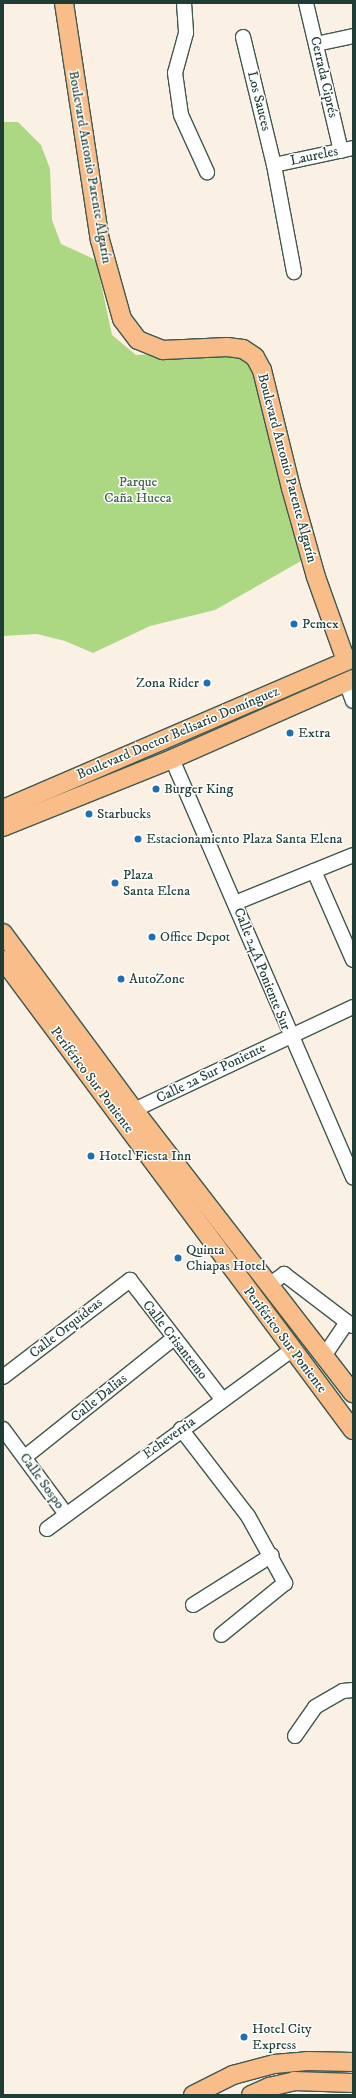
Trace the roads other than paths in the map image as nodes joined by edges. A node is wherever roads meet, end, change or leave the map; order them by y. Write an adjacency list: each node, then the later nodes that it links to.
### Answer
1 (64, 3): 11 (main road, Boulevard Antonio Parente Algarín)
2 (184, 3): 9 (street)
3 (306, 3): 6 (street, Cerrada Ciprés)
4 (353, 36): 6 (street)
5 (243, 37): 8 (street, Los Sauces)
6 (316, 44): 7 (street, Cerrada Ciprés)
7 (347, 149): 8 (street, Laureles)
8 (274, 165): 10 (street, Los Sauces)
9 (206, 172)
10 (294, 272)
11 (349, 659): 15 (main road, Boulevard Doctor Belisario Domínguez)
12 (350, 680): 13 (street); 14 (main road, Boulevard Doctor Belisario Domínguez)
13 (353, 701)
14 (172, 759): 16 (main road, Boulevard Doctor Belisario Domínguez); 19 (street, Calle 24A Poniente Sur)
15 (5, 807)
16 (3, 827)
17 (353, 855): 18 (street)
18 (314, 871): 19 (street); 22 (street)
19 (235, 903): 24 (street, Calle 24A Poniente Sur)
20 (3, 933): 26 (main road, Periférico Sur Poniente)
21 (3, 960): 25 (main road, Periférico Sur Poniente)
22 (353, 960)
23 (353, 1008): 24 (street, Calle 2a Sur Poniente)
24 (289, 1036): 27 (street, Calle 2a Sur Poniente); 29 (street, Calle 24A Poniente Sur)
25 (96, 1085): 26 (main road); 28 (main road, Periférico Sur Poniente)
26 (117, 1087): 27 (main road, Periférico Sur Poniente)
27 (134, 1110): 28 (main road, Periférico Sur Poniente)
28 (145, 1138): 31 (main road, Periférico Sur Poniente); 34 (main road, Periférico Sur Poniente)
29 (352, 1172)
30 (130, 1280): 33 (street, Calle Crisantemo); 36 (street, Calle Orquídeas)
31 (269, 1285): 32 (street); 35 (main road, Periférico Sur Poniente)
32 (350, 1324): 35 (street)
33 (173, 1339): 38 (street, Calle Crisantemo); 42 (street, Calle Dalias)
34 (292, 1350): 38 (street, Echeverria); 41 (main road, Periférico Sur Poniente)
35 (324, 1356): 37 (main road, Periférico Sur Poniente)
36 (3, 1377)
37 (353, 1393)
38 (222, 1400): 40 (street, Echeverria)
39 (3, 1429): 42 (street, Calle Sospo)
40 (181, 1429): 43 (street, Echeverria); 45 (street)
41 (353, 1430)
42 (25, 1457): 43 (street, Calle Sospo)
43 (66, 1514): 44 (street, Echeverria)
44 (47, 1529)
45 (272, 1556): 46 (street); 47 (street)
46 (193, 1605)
47 (221, 1636)
48 (353, 1690): 49 (street)
49 (295, 1736)
50 (353, 2062): 52 (main road)
51 (353, 2083): 53 (main road)
52 (193, 2095)
53 (251, 2095)

